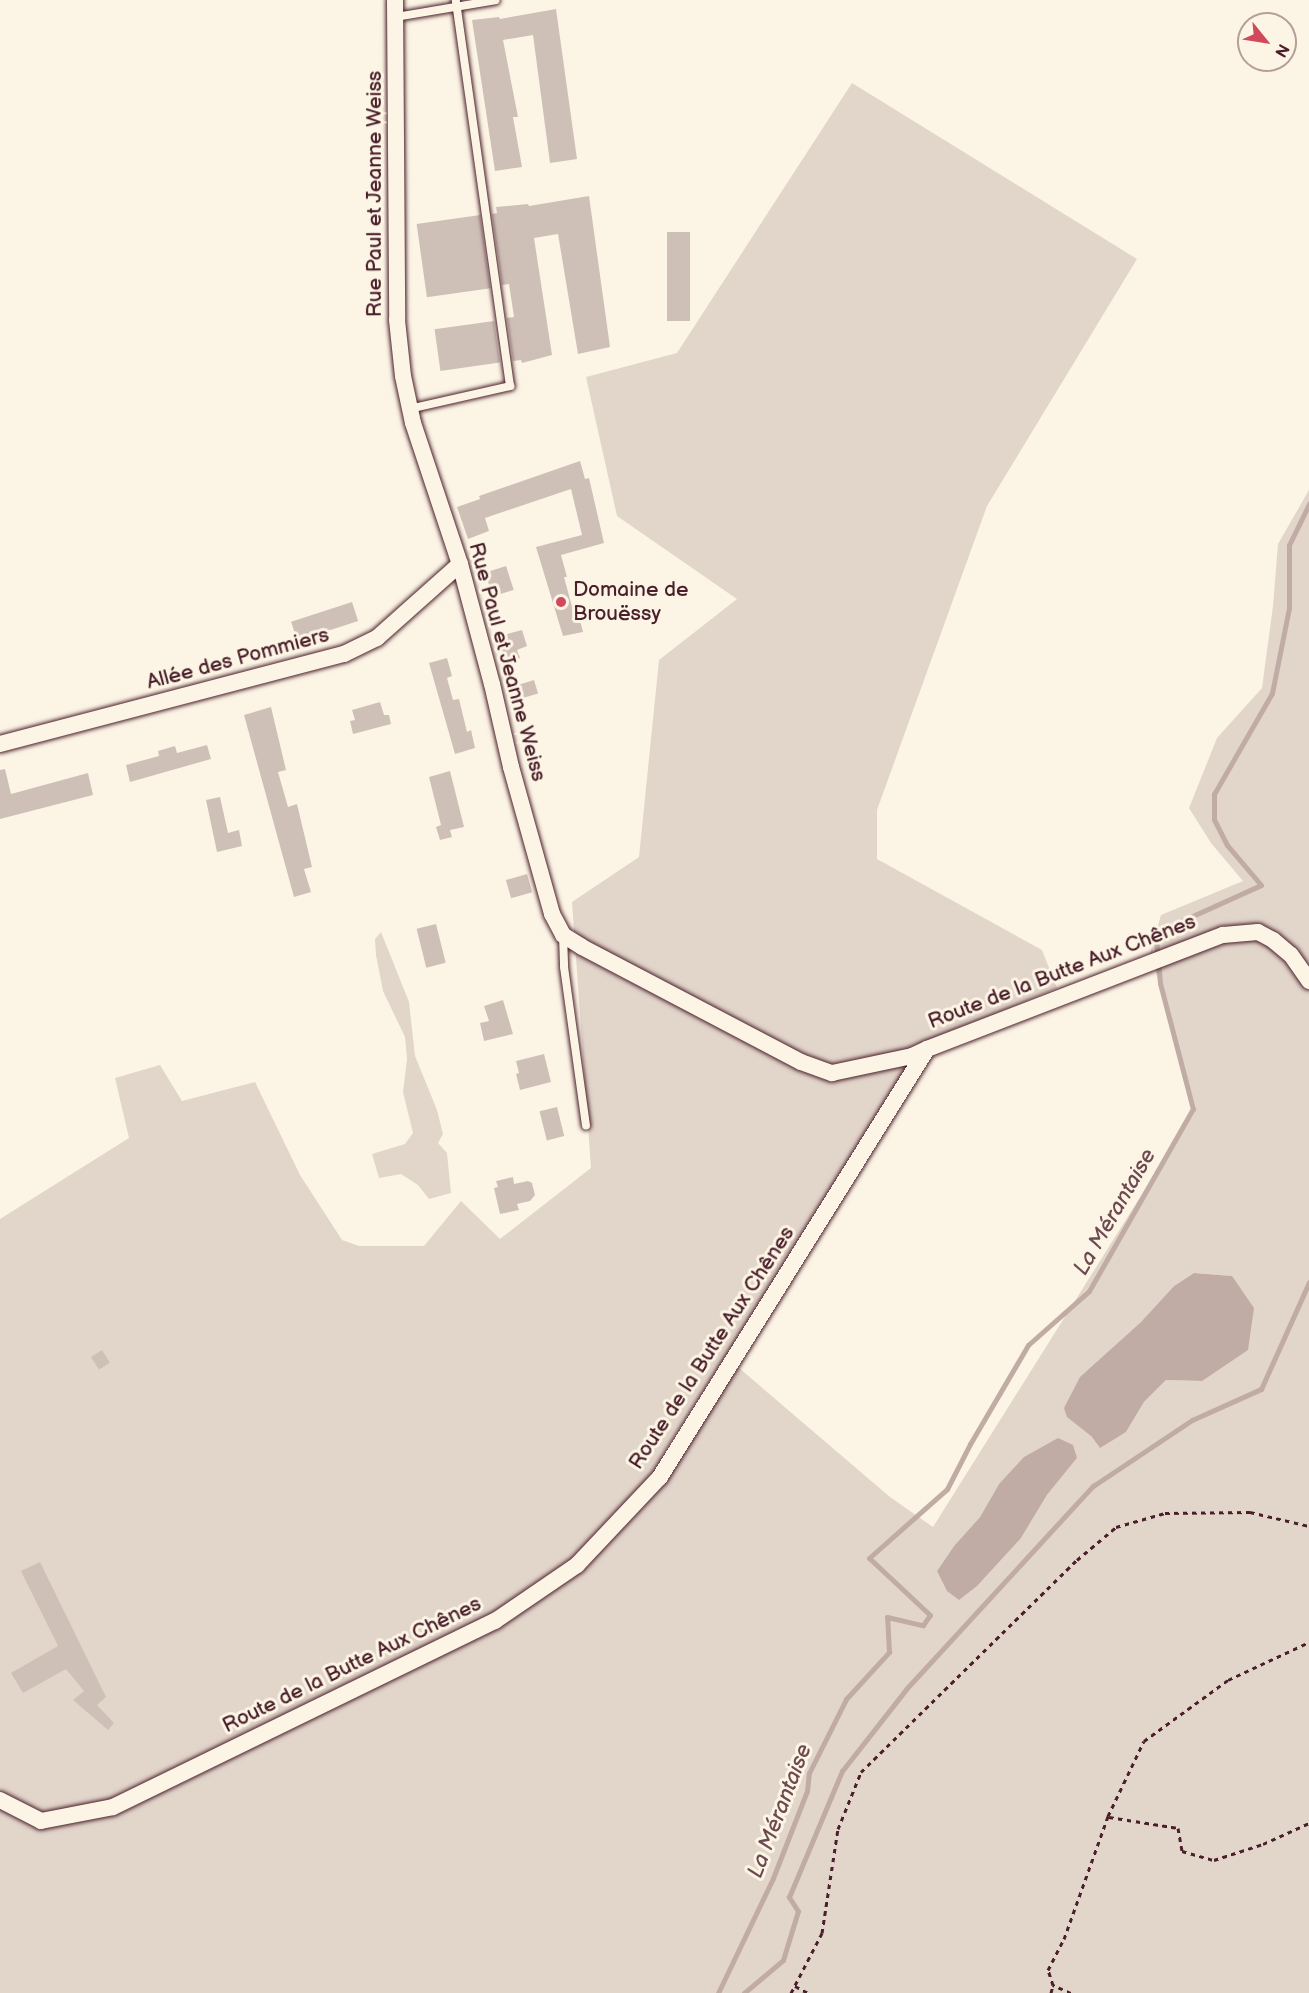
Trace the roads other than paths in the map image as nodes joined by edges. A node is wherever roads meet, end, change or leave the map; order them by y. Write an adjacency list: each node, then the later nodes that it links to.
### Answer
1 (496, 0): 2 (lane)
2 (457, 3): 3 (lane); 4 (lane)
3 (396, 8): 4 (street, Rue Paul et Jeanne Weiss)
4 (409, 409): 5 (street, Rue Paul et Jeanne Weiss)
5 (460, 564): 6 (street, Allée des Pommiers); 7 (street, Rue Paul et Jeanne Weiss)
6 (0, 744)
7 (563, 935): 9 (street); 10 (lane)
8 (1309, 981): 9 (street, Route de la Butte Aux Chênes)
9 (927, 1049): 11 (street, Route de la Butte Aux Chênes)
10 (586, 1125)
11 (0, 1800)

